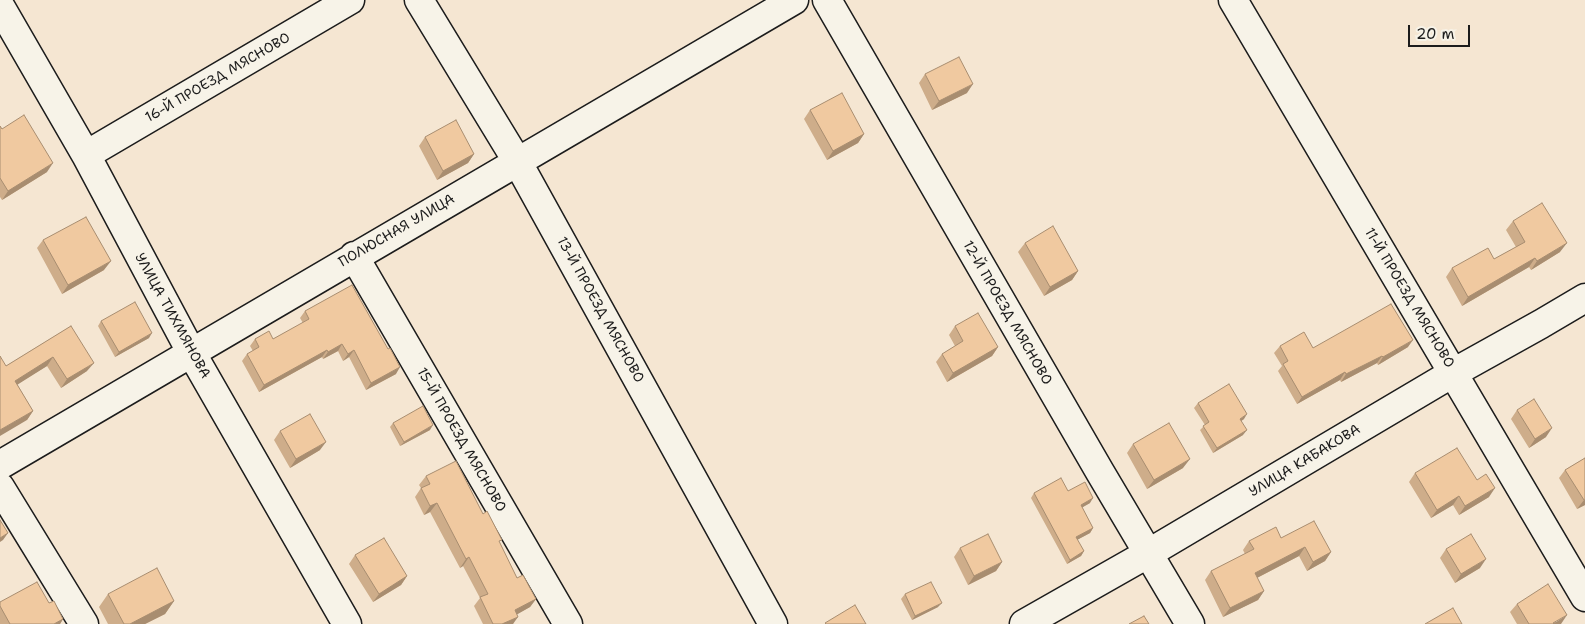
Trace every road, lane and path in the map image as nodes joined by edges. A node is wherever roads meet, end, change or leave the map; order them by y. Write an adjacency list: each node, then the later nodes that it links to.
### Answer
1 (350, 0): 7 (street, 16-Й ПРОЕЗД МЯСНОВО)
2 (419, 0): 8 (street, 13-Й ПРОЕЗД МЯСНОВО)
3 (794, 0): 8 (street, ПОЛЮСНАЯ УЛИЦА)
4 (827, 0): 15 (street, 12-Й ПРОЕЗД МЯСНОВО)
5 (1233, 0): 12 (street, 11-Й ПРОЕЗД МЯСНОВО)
6 (0, 6): 7 (street, УЛИЦА ТИХМЯНОВА)
7 (86, 155): 11 (street, УЛИЦА ТИХМЯНОВА)
8 (517, 161): 9 (street, ПОЛЮСНАЯ УЛИЦА); 20 (street, 13-Й ПРОЕЗД МЯСНОВО)
9 (354, 256): 11 (street, ПОЛЮСНАЯ УЛИЦА); 19 (street, 15-Й ПРОЕЗД МЯСНОВО)
10 (1585, 298): 12 (street, УЛИЦА КАБАКОВА)
11 (191, 352): 13 (street, ПОЛЮСНАЯ УЛИЦА); 18 (street, УЛИЦА ТИХМЯНОВА)
12 (1453, 373): 15 (street, УЛИЦА КАБАКОВА); 16 (street, 11-Й ПРОЕЗД МЯСНОВО)
13 (0, 465)
14 (0, 487): 17 (street)
15 (1149, 553): 21 (street, УЛИЦА КАБАКОВА); 22 (street, 12-Й ПРОЕЗД МЯСНОВО)
16 (1585, 597)
17 (84, 624)
18 (346, 624)
19 (568, 624)
20 (773, 624)
21 (1024, 624)
22 (1190, 624)

